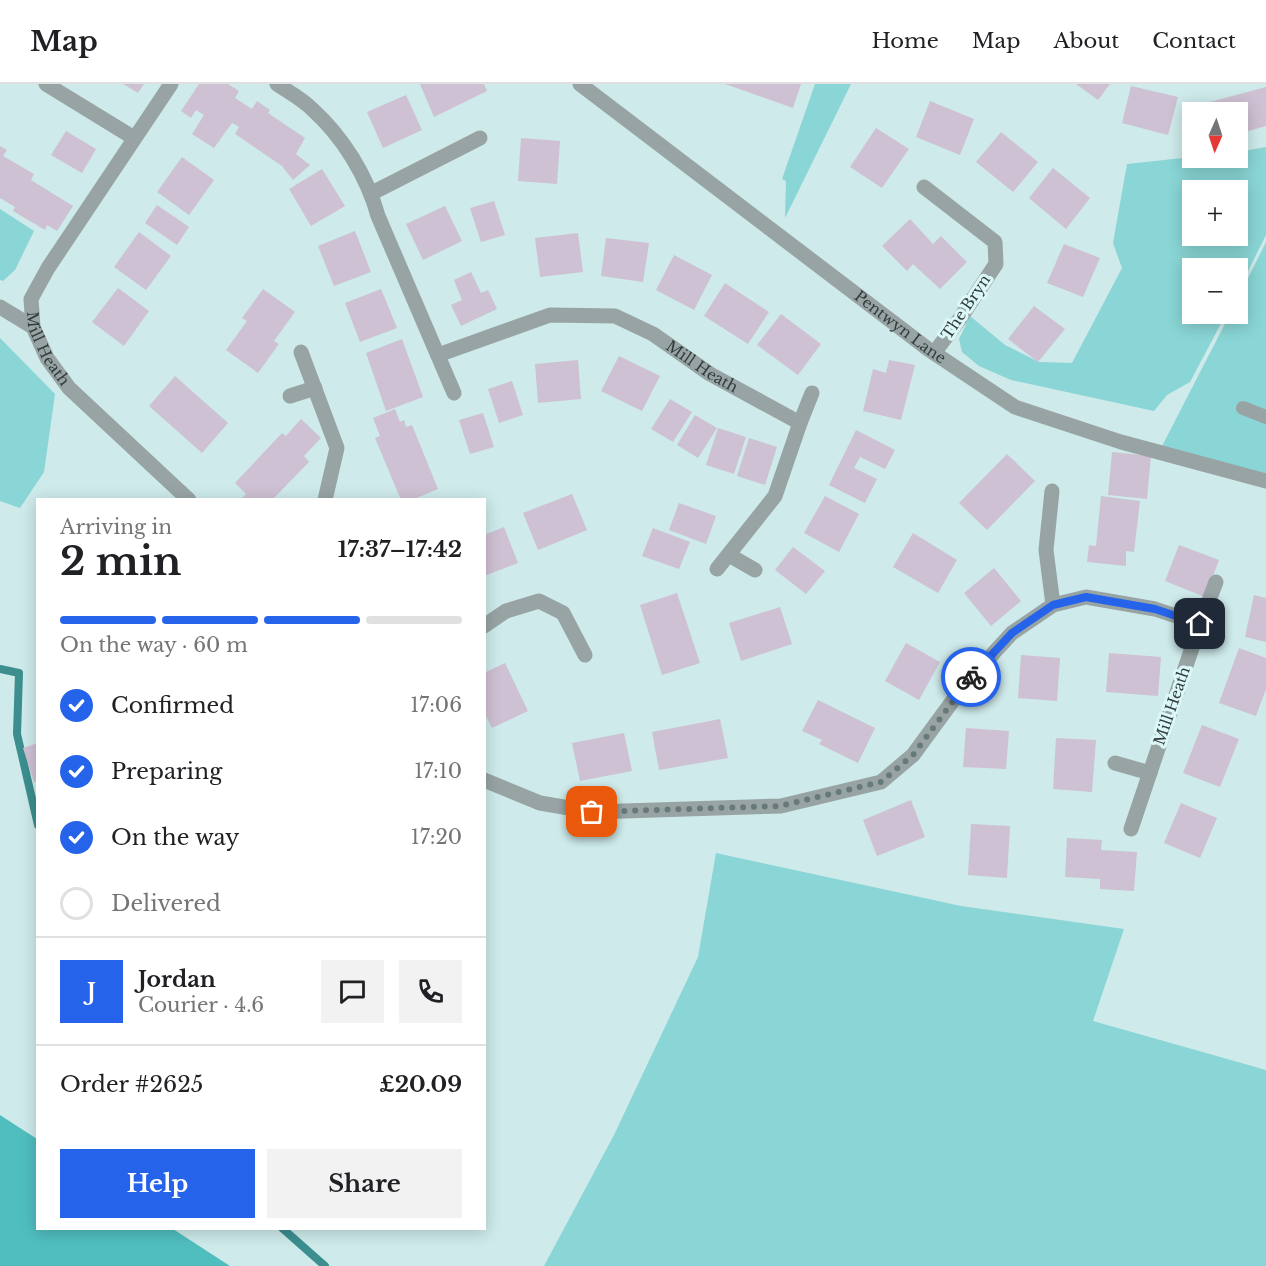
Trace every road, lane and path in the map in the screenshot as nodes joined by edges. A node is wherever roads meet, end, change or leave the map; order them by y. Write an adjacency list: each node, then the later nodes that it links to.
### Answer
1 (46, 84): 5 (street)
2 (171, 84): 5 (street, Mill Heath)
3 (277, 84): 8 (street)
4 (580, 84): 12 (street, Pentwyn Lane)
5 (134, 138): 10 (street, Mill Heath)
6 (480, 138): 8 (street)
7 (924, 187): 12 (street, The Bryn)
8 (372, 193): 13 (street)
9 (0, 307): 10 (street)
10 (33, 327): 23 (street, Mill Heath)
11 (301, 352): 14 (street)
12 (934, 353): 21 (street, Pentwyn Lane)
13 (438, 355): 15 (street); 20 (street, Mill Heath)
14 (315, 388): 17 (street); 24 (street)
15 (454, 393)
16 (812, 393): 20 (street)
17 (290, 396)
18 (1244, 408): 19 (lane)
19 (1266, 417)
20 (800, 423): 25 (street)
21 (1266, 481)
22 (1052, 491): 29 (street)
23 (187, 498)
24 (325, 498)
25 (729, 555): 26 (street); 27 (street)
26 (717, 569)
27 (755, 570)
28 (1216, 582): 30 (street, Mill Heath)
29 (1053, 605): 30 (street); 35 (street)
30 (1200, 624): 34 (street, Mill Heath)
31 (486, 625): 32 (street)
32 (585, 655)
33 (1115, 763): 34 (street)
34 (1150, 773): 36 (street, Mill Heath)
35 (486, 781)
36 (1131, 829)

